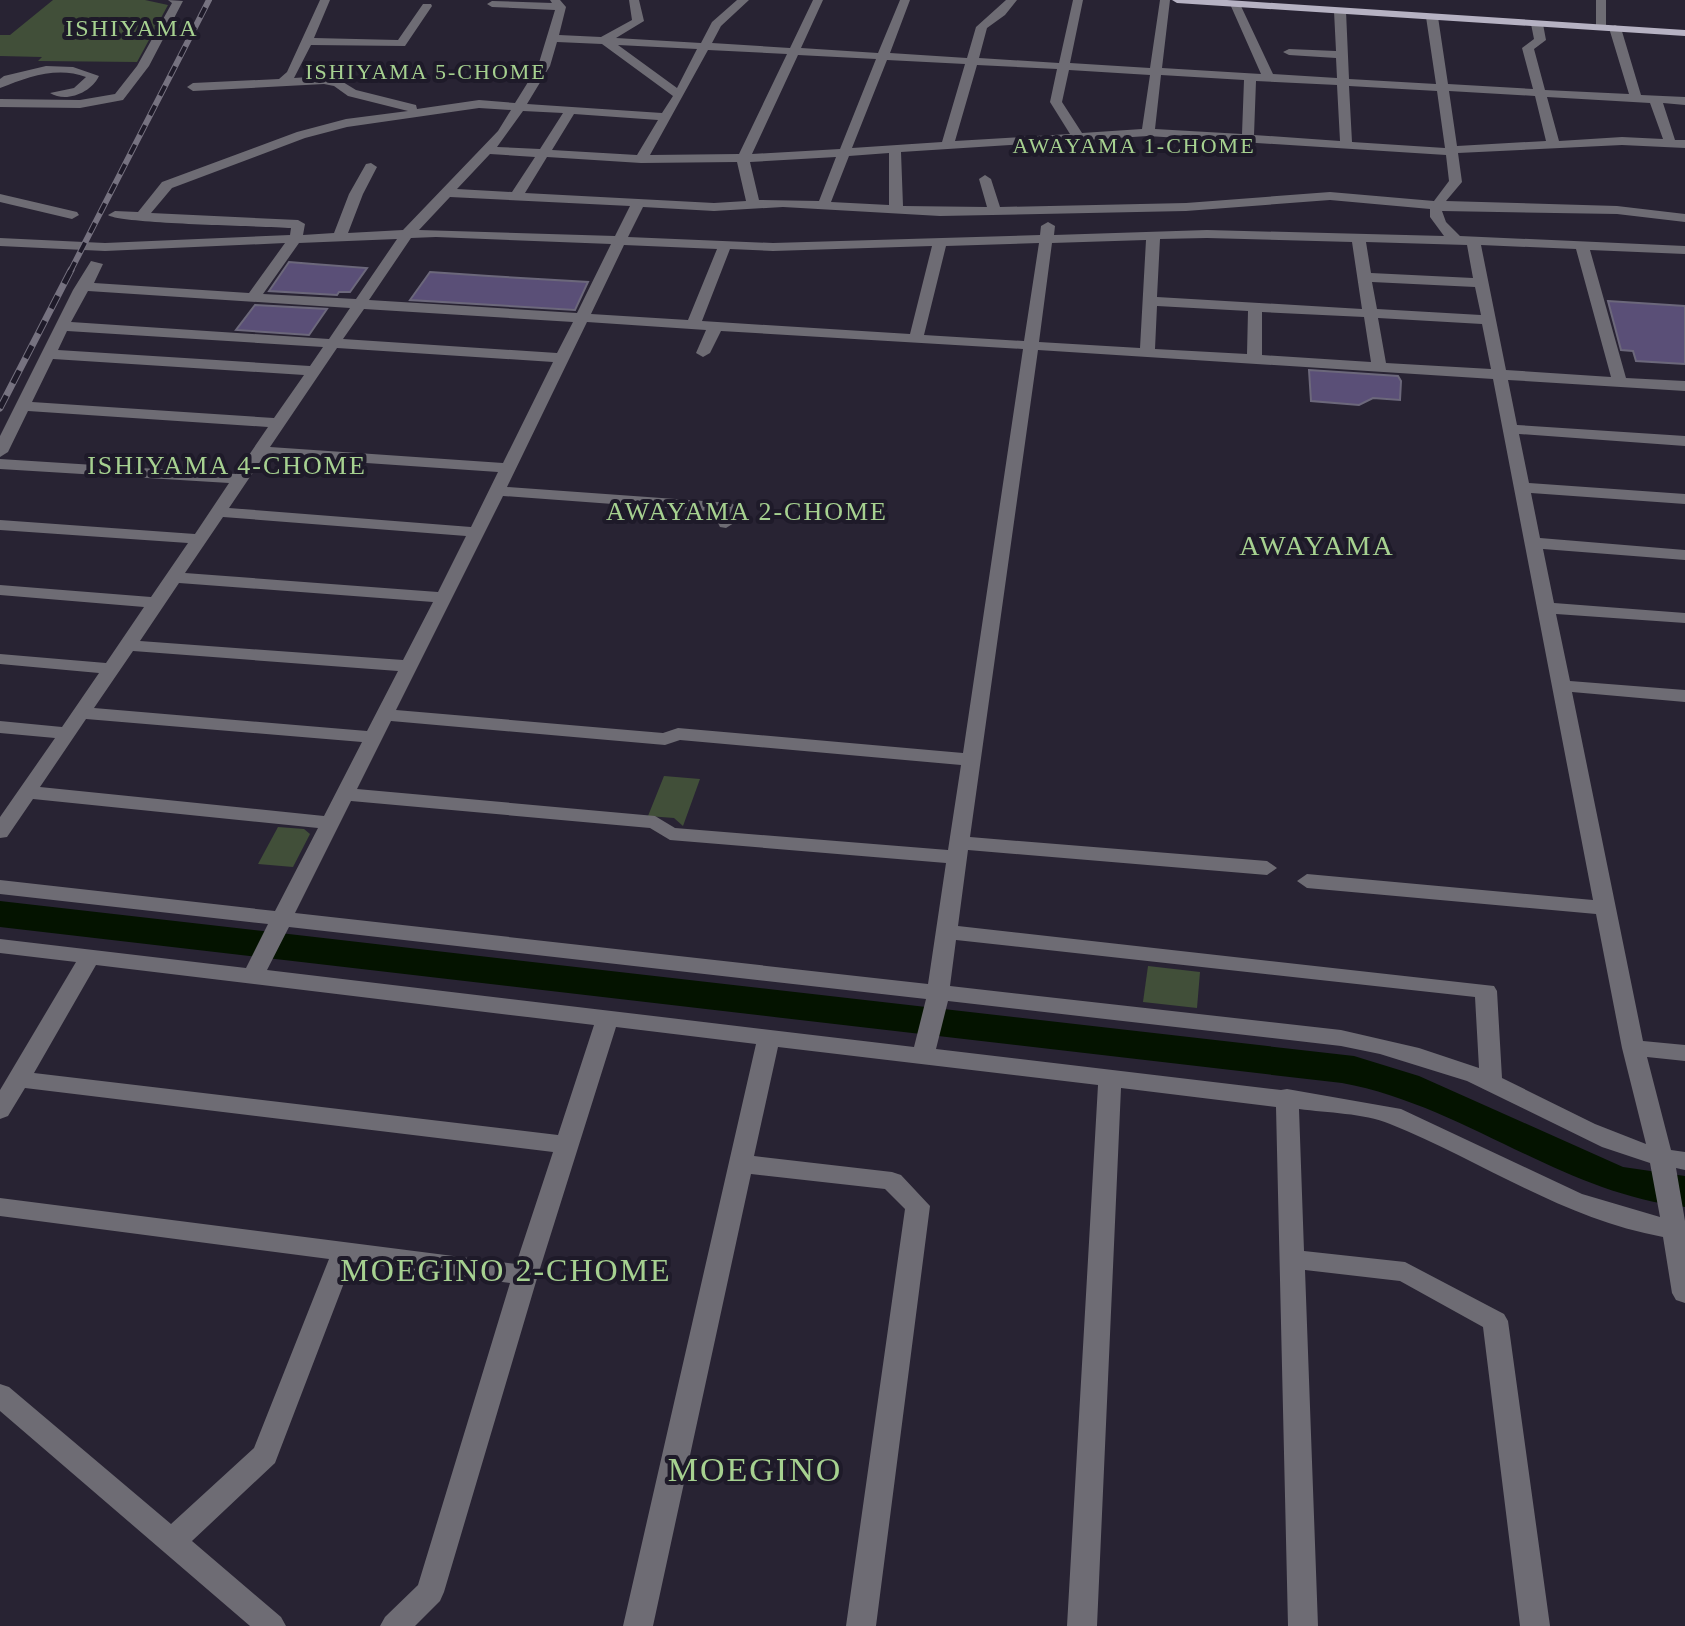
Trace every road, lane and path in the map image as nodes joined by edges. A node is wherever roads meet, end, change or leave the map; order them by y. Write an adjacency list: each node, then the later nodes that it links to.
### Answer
1 (173, 0): 47 (street)
2 (325, 0): 24 (street)
3 (634, 0): 23 (street)
4 (744, 0): 25 (street)
5 (818, 0): 26 (street)
6 (905, 0): 29 (street)
7 (1012, 0): 30 (street)
8 (1078, 0): 31 (street)
9 (1165, 0): 32 (street)
10 (1177, 0): 15 (main road)
11 (1601, 0): 20 (street)
12 (1254, 2): 15 (main road); 17 (main road)
13 (492, 4): 14 (street)
14 (558, 4): 22 (street)
15 (1235, 4): 34 (street)
16 (427, 6): 24 (street)
17 (1340, 11): 18 (main road); 28 (street)
18 (1432, 17): 19 (main road); 39 (street)
19 (1537, 24): 20 (main road); 41 (street)
20 (1608, 28): 21 (main road); 44 (street)
21 (1685, 33)
22 (555, 38): 23 (street); 48 (street)
23 (604, 40): 25 (street); 42 (street)
24 (307, 41): 35 (street)
25 (704, 46): 26 (street); 42 (street)
26 (792, 51): 29 (street); 66 (street)
27 (1289, 52): 28 (street)
28 (1342, 55): 36 (street)
29 (882, 57): 30 (street); 64 (street)
30 (973, 61): 31 (street); 59 (street)
31 (1064, 66): 32 (street); 53 (street)
32 (1156, 71): 33 (street); 52 (street)
33 (1250, 77): 34 (street); 54 (street)
34 (1268, 77): 36 (street)
35 (283, 81): 38 (street); 49 (street)
36 (1345, 82): 39 (street); 58 (street)
37 (0, 85): 40 (street); 40 (street)
38 (193, 87)
39 (1444, 88): 41 (street); 62 (street)
40 (16, 93): 43 (street)
41 (1540, 93): 44 (street); 56 (street)
42 (679, 95): 51 (street)
43 (0, 96)
44 (1636, 98): 45 (street)
45 (1655, 99): 46 (street); 55 (street)
46 (1685, 101)
47 (0, 103)
48 (517, 106): 49 (street); 50 (street); 60 (street)
49 (419, 110): 81 (street)
50 (571, 110): 51 (street); 63 (street)
51 (665, 117): 65 (street)
52 (1148, 132): 53 (street); 54 (street)
53 (1078, 137): 59 (street)
54 (1248, 138): 58 (street)
55 (1670, 142): 56 (street); 57 (street)
56 (1553, 143): 62 (street)
57 (1685, 144)
58 (1346, 145): 62 (street)
59 (947, 147): 61 (street)
60 (488, 150): 63 (street); 69 (street)
61 (895, 150): 64 (street); 76 (street)
62 (1452, 151): 75 (street)
63 (545, 153): 65 (street); 70 (street)
64 (844, 153): 66 (street); 74 (street)
65 (641, 159): 66 (street)
66 (743, 159): 73 (street)
67 (371, 167): 85 (street)
68 (985, 179): 77 (street)
69 (449, 193): 70 (street); 83 (street)
70 (517, 195): 72 (street)
71 (0, 198): 79 (street)
72 (638, 203): 73 (street); 90 (street)
73 (753, 204): 74 (street)
74 (824, 204): 76 (street)
75 (1435, 205): 78 (street); 82 (street); 89 (street)
76 (896, 209): 77 (street)
77 (994, 210): 78 (street)
78 (1050, 210): 88 (street)
79 (72, 215)
80 (115, 215): 81 (street)
81 (141, 217): 87 (street)
82 (1685, 218)
83 (408, 233): 85 (street); 90 (street); 102 (street)
84 (1153, 235): 86 (street); 88 (street); 101 (street)
85 (340, 236): 87 (street)
86 (1358, 237): 89 (street); 97 (street)
87 (296, 238): 92 (street); 100 (street)
88 (1047, 238): 91 (street); 112 (street)
89 (1465, 240): 93 (street); 98 (street)
90 (619, 241): 94 (street); 105 (street)
91 (940, 241): 94 (street); 110 (street)
92 (0, 242)
93 (1582, 245): 95 (street); 121 (street)
94 (725, 246): 107 (street)
95 (1685, 250)
96 (96, 264): 99 (street)
97 (1365, 277): 98 (street); 104 (street)
98 (1480, 283): 106 (street)
99 (85, 287): 100 (street); 108 (street)
100 (253, 297): 102 (street)
101 (1148, 301): 103 (street); 114 (street)
102 (358, 303): 105 (street); 111 (street)
103 (1255, 307): 104 (street); 117 (street)
104 (1371, 313): 106 (street); 118 (street)
105 (582, 318): 107 (street); 116 (street)
106 (1488, 320): 120 (street)
107 (693, 325): 109 (street)
108 (63, 326): 111 (street); 115 (street)
109 (715, 327): 110 (street); 113 (street)
110 (916, 338): 112 (street)
111 (332, 343): 116 (street); 119 (street)
112 (1031, 346): 114 (street); 159 (street)
113 (703, 353)
114 (1147, 353): 117 (street)
115 (48, 354): 119 (street); 123 (street)
116 (563, 358): 130 (street)
117 (1254, 360): 118 (street)
118 (1379, 368): 120 (street)
119 (313, 371): 124 (street)
120 (1499, 375): 121 (street); 125 (street)
121 (1620, 382): 122 (street)
122 (1685, 386)
123 (23, 406): 124 (street); 128 (street)
124 (278, 423): 127 (street)
125 (1512, 429): 126 (street); 132 (street)
126 (1685, 441)
127 (258, 451): 130 (street); 131 (street)
128 (0, 452)
129 (0, 464): 131 (street)
130 (509, 468): 133 (street)
131 (239, 479): 135 (street)
132 (1523, 487): 134 (street); 140 (street)
133 (497, 491): 136 (street); 138 (street)
134 (1685, 499)
135 (217, 512): 138 (street); 139 (street)
136 (726, 523)
137 (0, 525): 139 (street)
138 (477, 532): 144 (street)
139 (198, 539): 142 (street)
140 (1534, 543): 141 (street); 146 (street)
141 (1685, 555)
142 (174, 577): 144 (street); 145 (street)
143 (0, 590): 145 (street)
144 (444, 598): 150 (street)
145 (156, 603): 148 (street)
146 (1546, 608): 147 (street); 152 (street)
147 (1685, 618)
148 (126, 645): 150 (street); 151 (street)
149 (0, 659): 151 (street)
150 (410, 666): 155 (street)
151 (110, 669): 154 (street)
152 (1562, 686): 153 (street); 168 (street)
153 (1685, 696)
154 (80, 713): 157 (street); 158 (street)
155 (385, 715): 158 (street); 159 (street)
156 (0, 727): 157 (street)
157 (67, 733): 160 (street)
158 (374, 737): 161 (street)
159 (972, 760): 164 (street)
160 (26, 792): 162 (street); 163 (street)
161 (346, 794): 162 (street); 164 (street)
162 (330, 823): 169 (street)
163 (0, 832)
164 (958, 850): 165 (street); 170 (street)
165 (1267, 868)
166 (1307, 881): 168 (street)
167 (0, 887): 169 (street)
168 (1607, 908): 178 (street)
169 (278, 925): 173 (street); 174 (street)
170 (946, 932): 174 (street); 182 (street)
171 (0, 946): 172 (street)
172 (90, 957): 173 (street); 181 (street)
173 (257, 969): 175 (street)
174 (937, 999): 177 (street); 182 (street)
175 (608, 1017): 176 (street); 185 (street)
176 (769, 1037): 177 (street); 187 (street)
177 (925, 1047): 180 (street)
178 (1633, 1048): 179 (street); 186 (street)
179 (1685, 1053)
180 (1110, 1076): 183 (street); 200 (street)
181 (18, 1079): 184 (street); 185 (street)
182 (1491, 1082): 186 (street)
183 (1287, 1097): 189 (street); 191 (street)
184 (0, 1110)
185 (567, 1145): 192 (street)
186 (1670, 1163): 189 (street)
187 (742, 1164): 198 (street); 199 (street)
188 (0, 1207): 190 (street)
189 (1676, 1223): 193 (street)
190 (344, 1252): 192 (street); 195 (street)
191 (1291, 1259): 201 (street); 202 (street)
192 (525, 1275): 197 (street)
193 (1685, 1293)
194 (0, 1395): 195 (street)
195 (171, 1542): 196 (street)
196 (271, 1626)
197 (395, 1626)
198 (638, 1626)
199 (861, 1626)
200 (1082, 1626)
201 (1303, 1626)
202 (1535, 1626)

